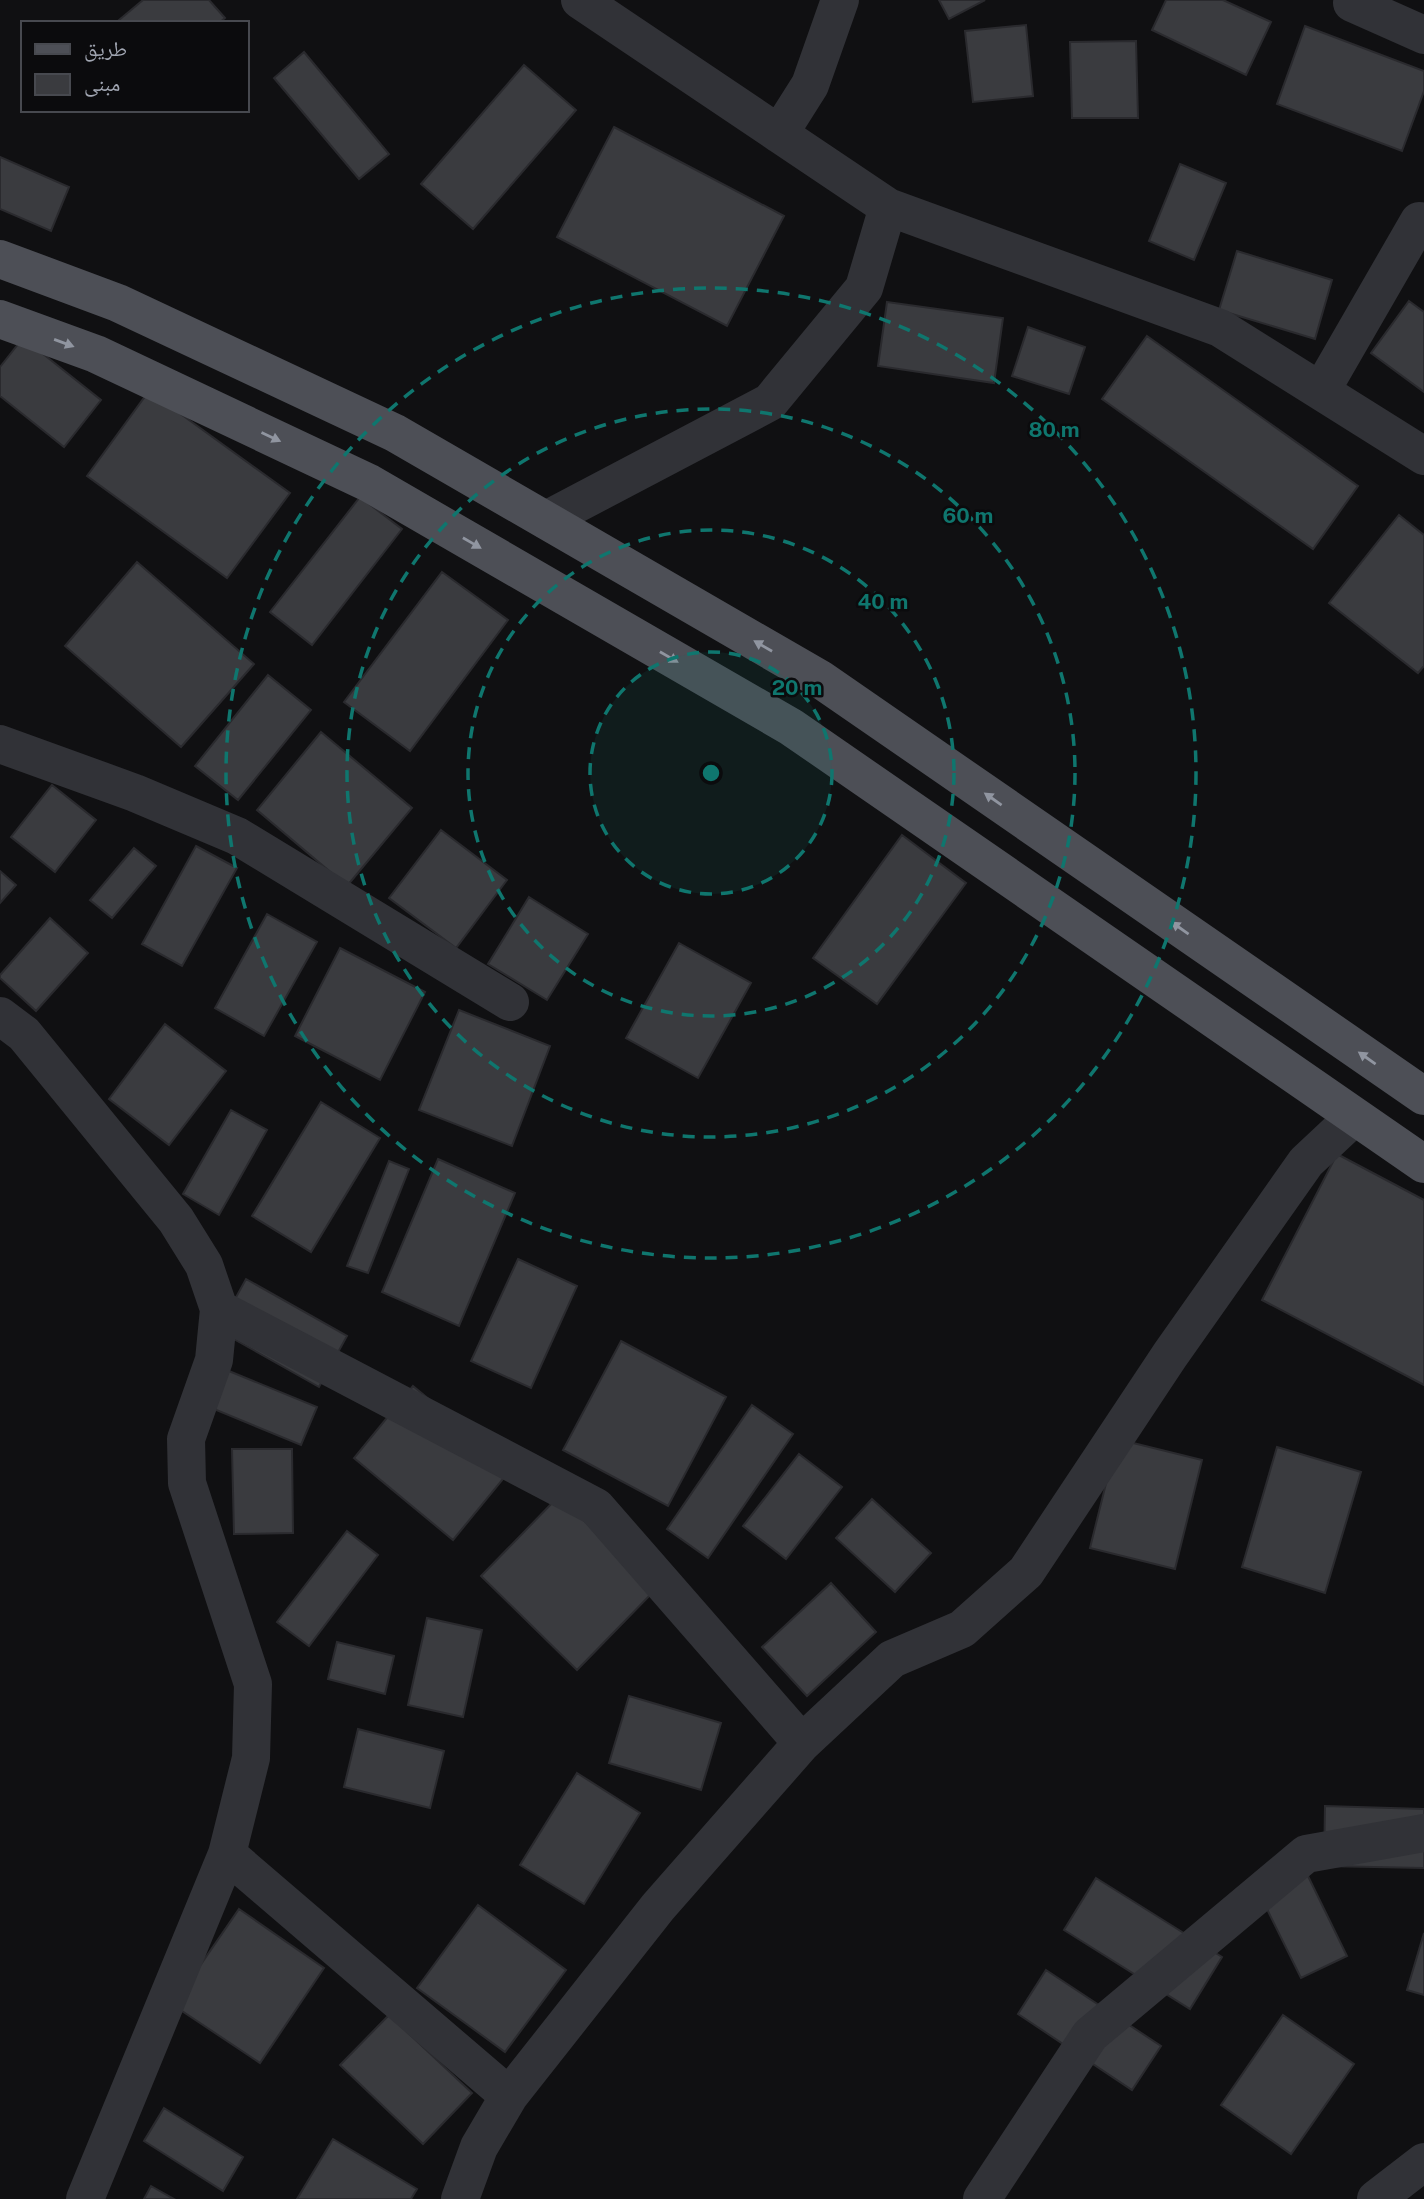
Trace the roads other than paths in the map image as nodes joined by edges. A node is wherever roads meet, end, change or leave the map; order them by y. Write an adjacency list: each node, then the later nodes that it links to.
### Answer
1 (580, 0): 5 (street)
2 (840, 0): 5 (street)
3 (1352, 3): 4 (street)
4 (1424, 35)
5 (779, 134): 6 (street)
6 (888, 207): 10 (street); 12 (street)
7 (1424, 222): 10 (street)
8 (0, 259): 12 (main road)
9 (0, 319): 17 (main road, one-way to 17)
10 (1321, 391): 11 (street)
11 (1424, 456)
12 (546, 520): 16 (main road, one-way to 12)
13 (0, 744): 14 (street)
14 (510, 1002)
15 (0, 1016): 19 (street)
16 (1424, 1096)
17 (1354, 1117): 18 (main road); 20 (street)
18 (1424, 1164)
19 (219, 1308): 20 (street); 22 (street)
20 (802, 1743): 23 (street)
21 (1424, 1833): 27 (street)
22 (227, 1854): 23 (street); 25 (street)
23 (509, 2096): 26 (street)
24 (1424, 2162): 28 (street)
25 (85, 2199)
26 (460, 2199)
27 (982, 2199)
28 (1376, 2199)

